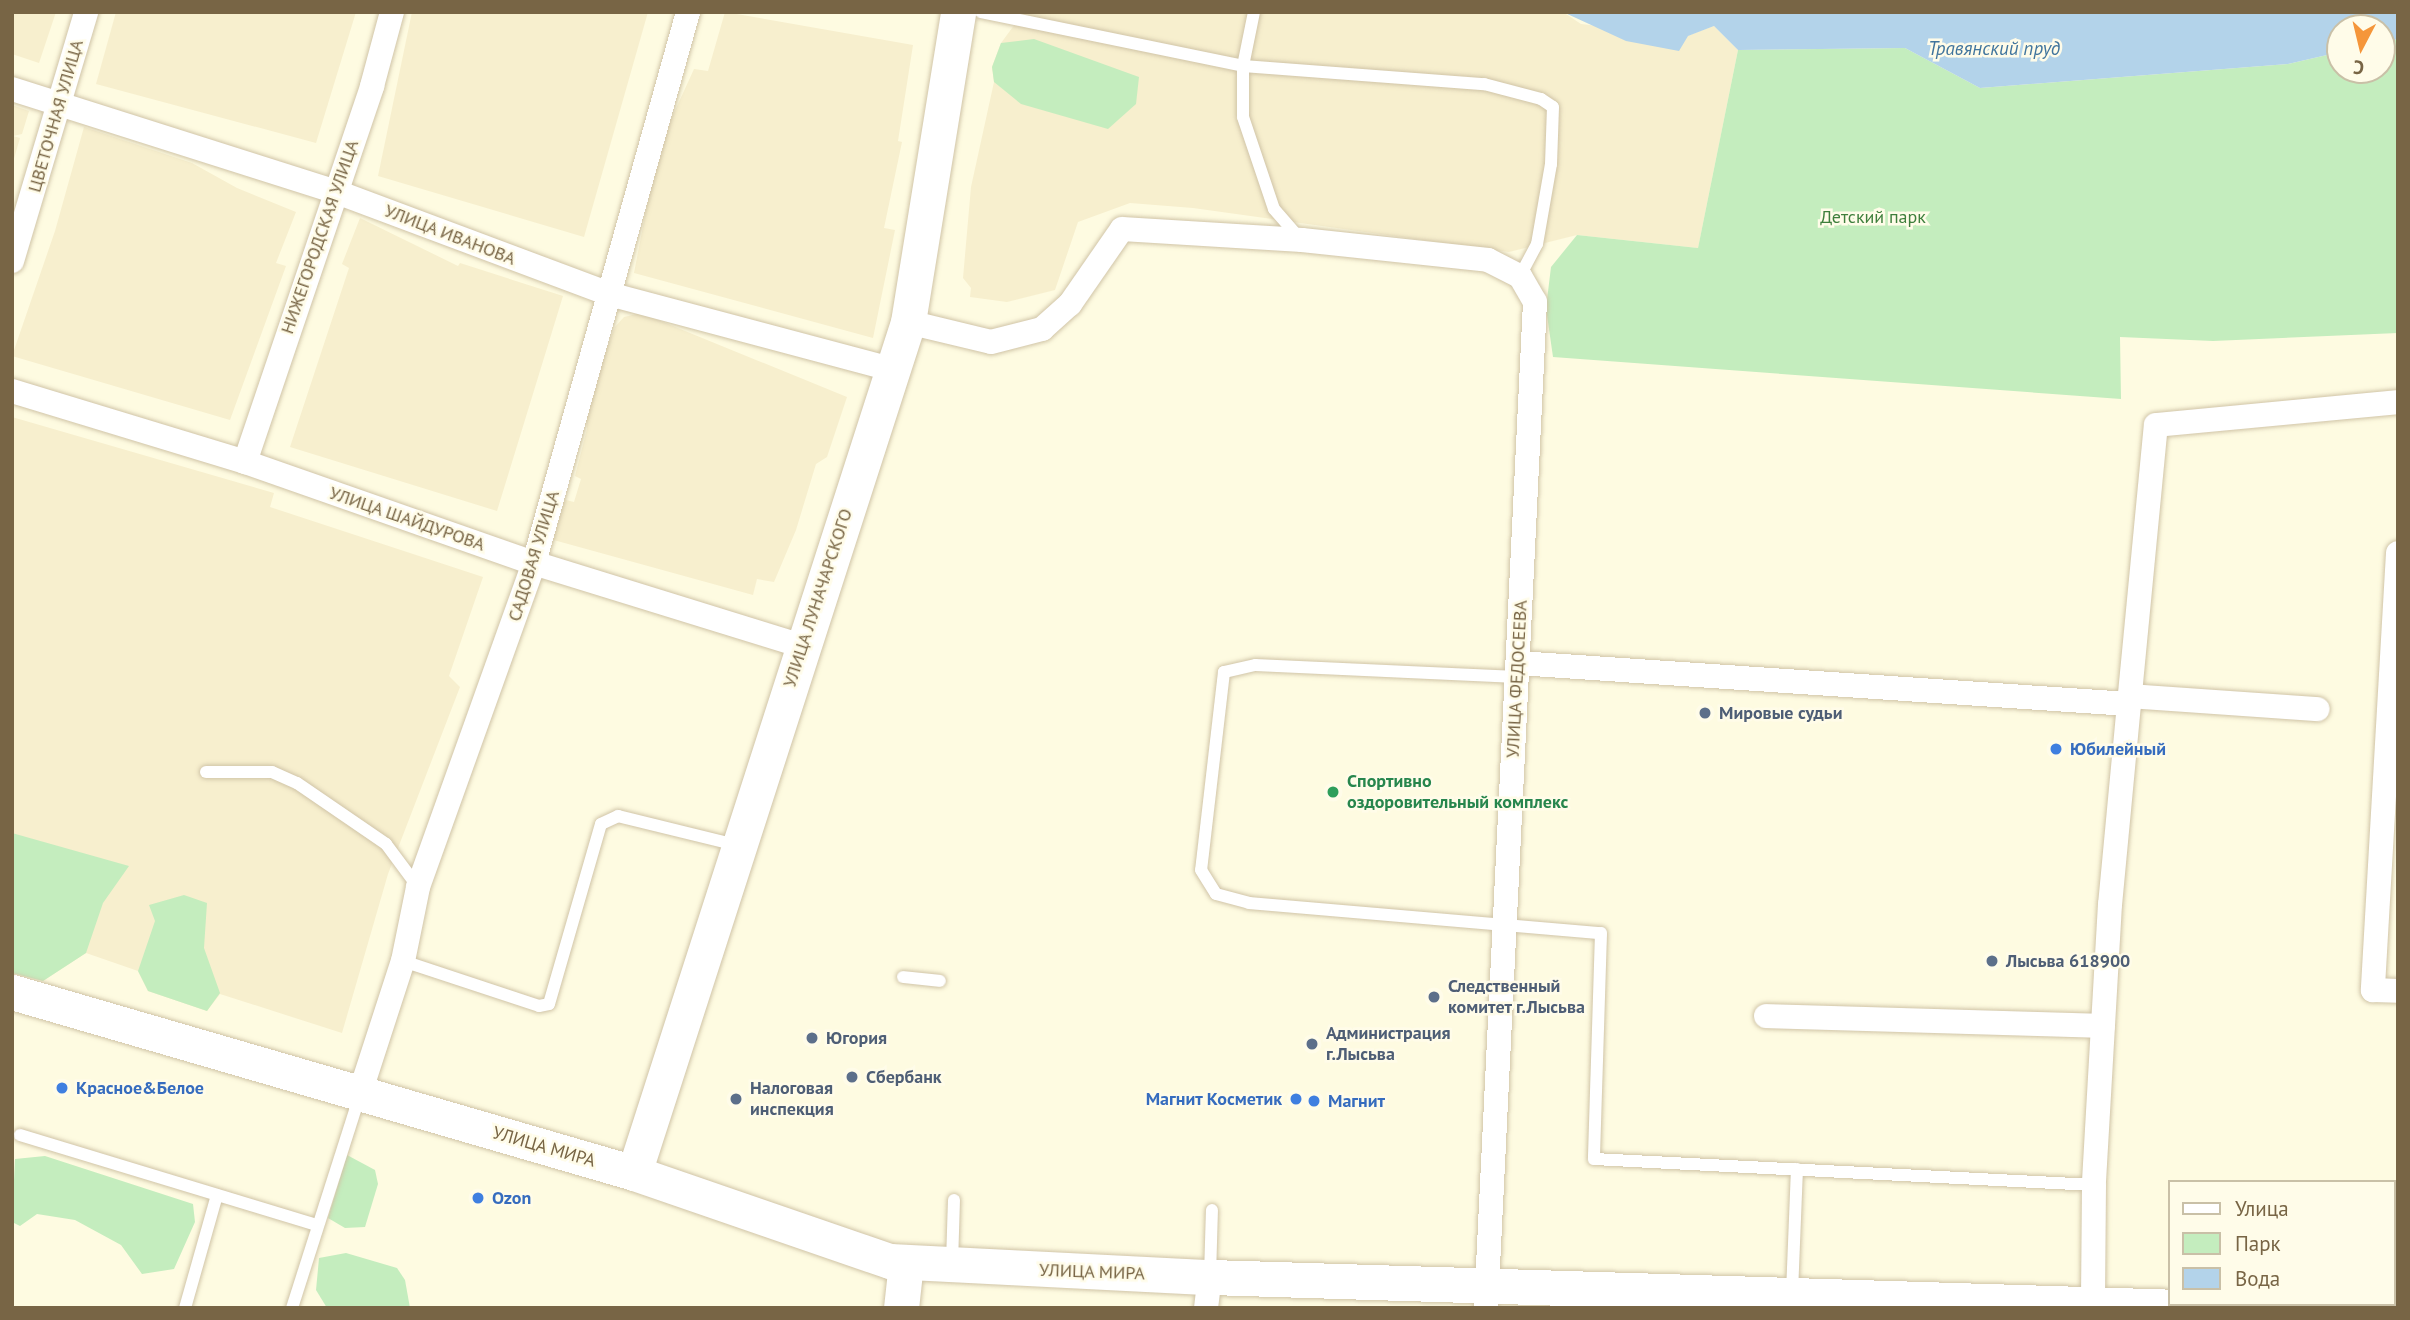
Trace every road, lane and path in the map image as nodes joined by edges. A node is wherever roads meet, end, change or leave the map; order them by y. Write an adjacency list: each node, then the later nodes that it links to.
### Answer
1 (86, 12): 9 (street, ЦВЕТОЧНАЯ УЛИЦА)
2 (392, 12): 10 (street, НИЖЕГОРОДСКАЯ УЛИЦА)
3 (688, 12): 14 (street, САДОВАЯ УЛИЦА)
4 (958, 12): 15 (street, УЛИЦА ЛУНАЧАРСКОГО)
5 (981, 12): 7 (lane)
6 (1254, 12): 7 (lane)
7 (1243, 66): 11 (lane); 13 (lane)
8 (12, 89): 9 (street, УЛИЦА ИВАНОВА)
9 (60, 105): 10 (street, УЛИЦА ИВАНОВА); 12 (street, ЦВЕТОЧНАЯ УЛИЦА)
10 (334, 191): 14 (street, УЛИЦА ИВАНОВА); 19 (street, НИЖЕГОРОДСКАЯ УЛИЦА)
11 (1302, 240): 13 (street); 15 (street)
12 (12, 261)
13 (1520, 276): 23 (street, УЛИЦА ФЕДОСЕЕВА)
14 (609, 294): 16 (street, УЛИЦА ИВАНОВА); 21 (street, САДОВАЯ УЛИЦА)
15 (908, 322): 16 (street, УЛИЦА ЛУНАЧАРСКОГО)
16 (891, 369): 22 (street, УЛИЦА ЛУНАЧАРСКОГО)
17 (12, 391): 19 (street, УЛИЦА ШАЙДУРОВА)
18 (2398, 402): 24 (street)
19 (245, 461): 21 (street, УЛИЦА ШАЙДУРОВА)
20 (2398, 553): 33 (street)
21 (534, 564): 22 (street, УЛИЦА ШАЙДУРОВА); 28 (street, САДОВАЯ УЛИЦА)
22 (802, 646): 27 (street, УЛИЦА ЛУНАЧАРСКОГО)
23 (1517, 670): 24 (street); 29 (street, УЛИЦА ФЕДОСЕЕВА); 29 (lane)
24 (2130, 700): 25 (street); 36 (street)
25 (2318, 709)
26 (206, 772): 28 (lane)
27 (740, 846): 30 (lane); 40 (street, УЛИЦА ЛУНАЧАРСКОГО)
28 (418, 887): 30 (street, САДОВАЯ УЛИЦА)
29 (1504, 928): 39 (lane); 50 (street, УЛИЦА ФЕДОСЕЕВА)
30 (402, 961): 37 (street, САДОВАЯ УЛИЦА)
31 (903, 977): 32 (lane)
32 (940, 981)
33 (2386, 991)
34 (12, 992): 37 (street, УЛИЦА МИРА)
35 (1766, 1016): 36 (street)
36 (2103, 1026): 41 (street)
37 (360, 1093): 40 (street, УЛИЦА МИРА); 45 (lane)
38 (20, 1135): 42 (lane)
39 (1797, 1169): 41 (lane); 49 (lane)
40 (634, 1173): 46 (street, УЛИЦА МИРА)
41 (2094, 1185): 51 (street)
42 (217, 1195): 45 (lane); 53 (lane)
43 (954, 1200): 47 (lane)
44 (1212, 1210): 48 (lane)
45 (317, 1225): 54 (lane)
46 (906, 1263): 47 (street, УЛИЦА МИРА); 52 (street)
47 (952, 1266): 48 (street, УЛИЦА МИРА)
48 (1208, 1292): 50 (street, УЛИЦА МИРА)
49 (1792, 1294): 50 (street, УЛИЦА МИРА); 51 (street, УЛИЦА МИРА)
50 (1487, 1297)
51 (2093, 1305): 55 (street, УЛИЦА МИРА)
52 (892, 1307)
53 (185, 1308)
54 (292, 1308)
55 (2213, 1308)

